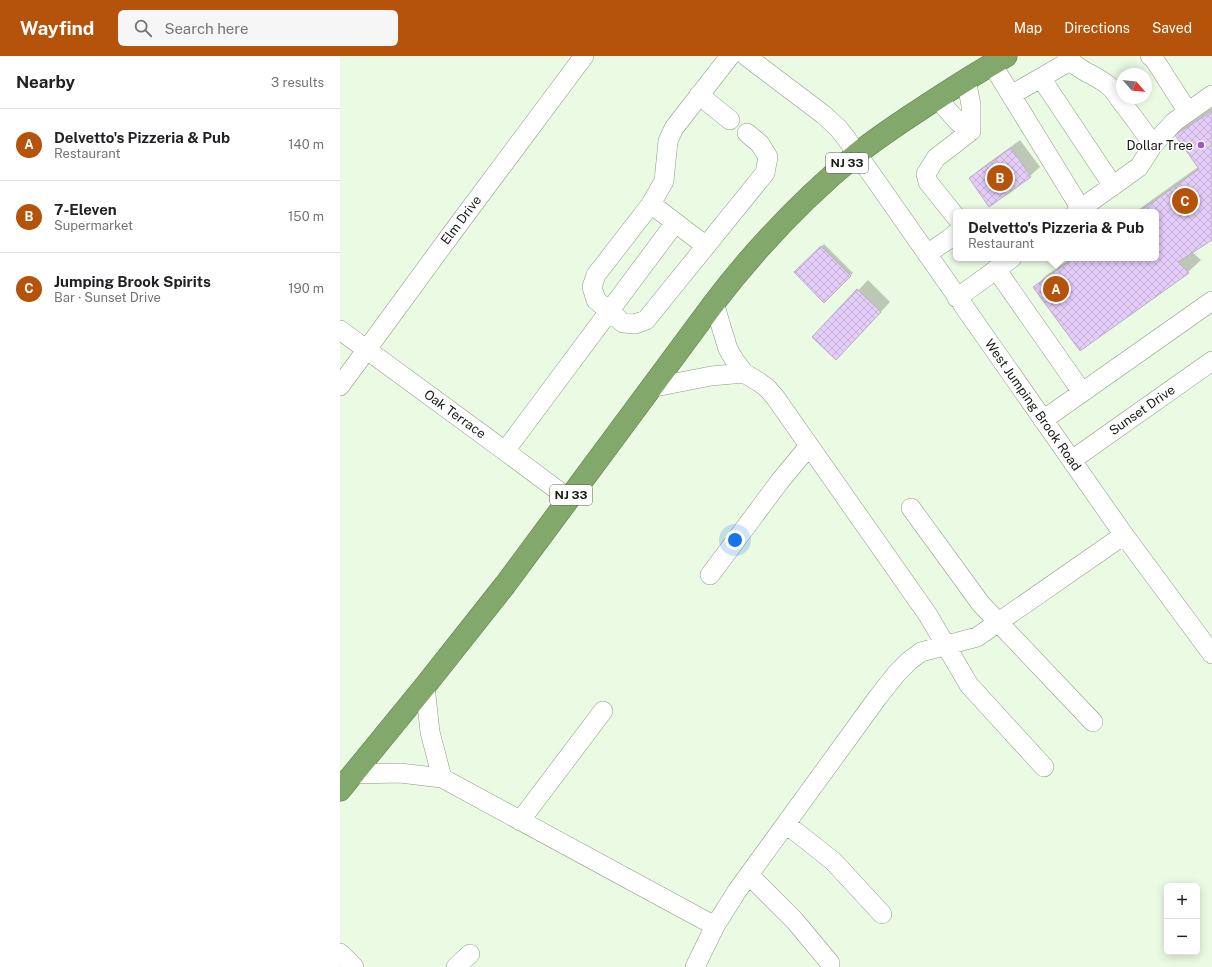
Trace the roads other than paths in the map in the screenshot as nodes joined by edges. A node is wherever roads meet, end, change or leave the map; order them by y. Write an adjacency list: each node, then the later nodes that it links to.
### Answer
1 (584, 56): 35 (street, Elm Drive)
2 (730, 56): 9 (street)
3 (746, 56): 18 (street, West Jumping Brook Road)
4 (1150, 56): 13 (street)
5 (1068, 59): 7 (street); 17 (street)
6 (999, 60): 8 (highway, NJ 33); 10 (street)
7 (1041, 78): 10 (street); 19 (street)
8 (966, 79): 12 (highway, NJ 33); 15 (street)
9 (699, 95): 14 (street); 20 (street)
10 (1011, 95): 21 (street)
11 (1212, 96): 13 (street)
12 (937, 98): 15 (street); 18 (highway, NJ 33)
13 (1188, 112): 17 (street)
14 (730, 120)
15 (971, 131): 23 (street)
16 (747, 133): 26 (street)
17 (1153, 145): 19 (street)
18 (858, 154): 27 (street, West Jumping Brook Road); 32 (highway, NJ 33)
19 (1113, 186): 22 (street)
20 (651, 204): 24 (street); 33 (street)
21 (1077, 209)
22 (1079, 209)
23 (953, 213)
24 (675, 223): 26 (street); 33 (street)
25 (953, 236): 27 (street)
26 (706, 246): 33 (street)
27 (927, 254): 30 (street, West Jumping Brook Road)
28 (1008, 261): 29 (street)
29 (996, 269): 30 (street); 40 (street)
30 (957, 298): 41 (street, West Jumping Brook Road)
31 (1212, 301): 40 (street)
32 (714, 303): 37 (street); 39 (highway, NJ 33)
33 (609, 311): 43 (street)
34 (340, 330): 35 (street, Oak Terrace)
35 (367, 350): 38 (street, Elm Drive); 43 (street, Oak Terrace)
36 (1212, 361): 44 (street, Sunset Drive)
37 (744, 373): 39 (street); 42 (street)
38 (340, 386)
39 (650, 388): 45 (highway, NJ 33)
40 (1082, 392): 41 (street)
41 (1043, 420): 44 (street, West Jumping Brook Road)
42 (808, 446): 48 (street); 50 (street)
43 (505, 450): 45 (street, Oak Terrace)
44 (1072, 460): 47 (street, West Jumping Brook Road)
45 (568, 498): 52 (highway, NJ 33)
46 (911, 508): 49 (street)
47 (1124, 535): 49 (street); 51 (street, West Jumping Brook Road)
48 (710, 575)
49 (998, 623): 50 (street); 54 (street)
50 (946, 646): 55 (street); 59 (street)
51 (1212, 654)
52 (425, 686): 56 (street); 57 (highway, NJ 33)
53 (603, 711): 58 (street)
54 (1093, 722)
55 (1044, 767)
56 (442, 778): 57 (street); 58 (street)
57 (347, 782)
58 (520, 821): 62 (street)
59 (786, 824): 60 (street); 61 (street)
60 (749, 875): 62 (street); 65 (street)
61 (882, 914)
62 (715, 926): 68 (street)
63 (340, 953): 66 (street)
64 (470, 954): 67 (street)
65 (830, 963)
66 (354, 967)
67 (456, 967)
68 (695, 967)

